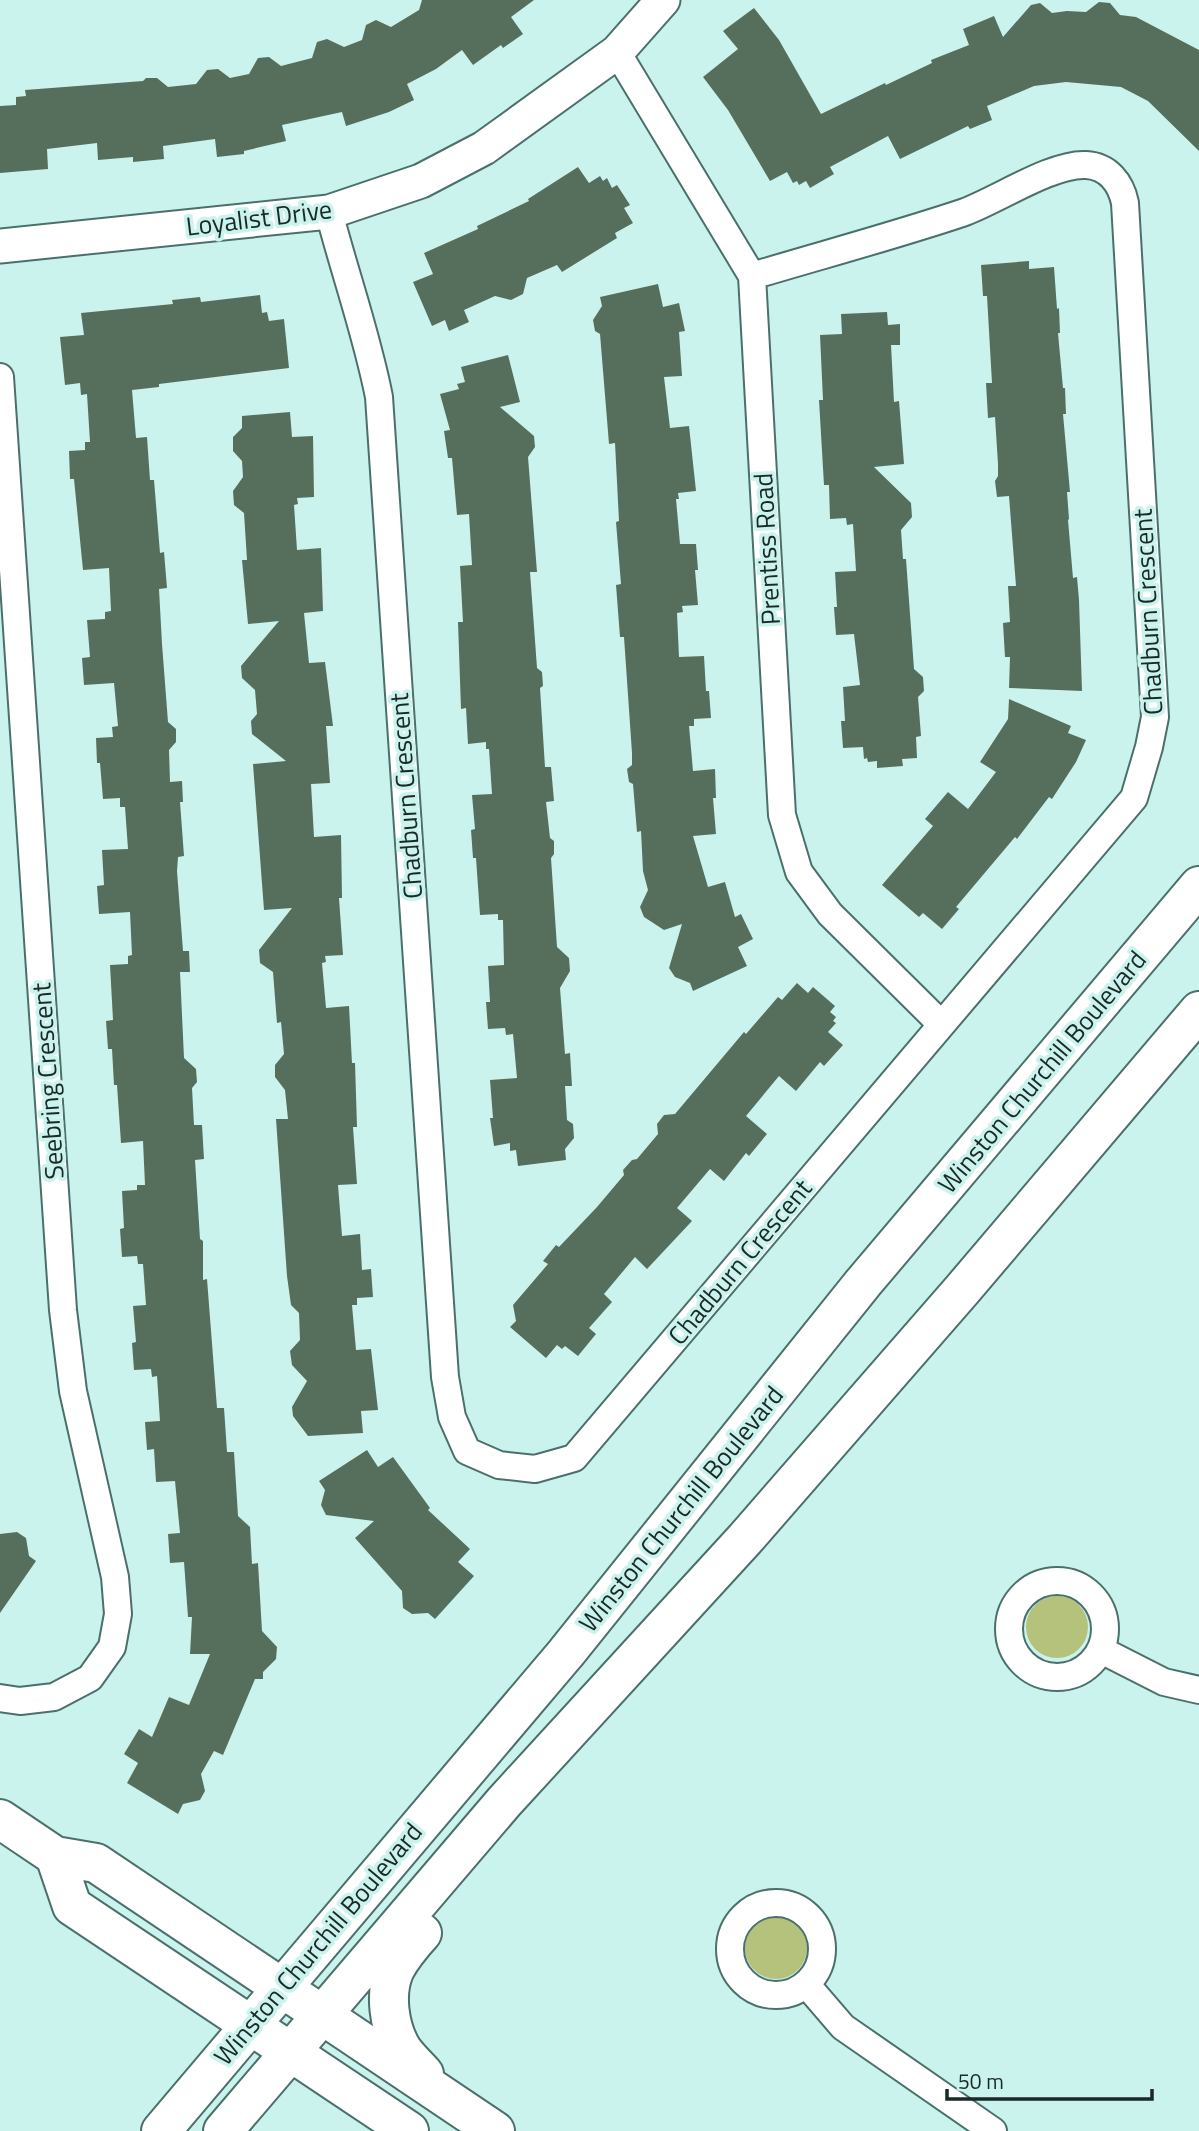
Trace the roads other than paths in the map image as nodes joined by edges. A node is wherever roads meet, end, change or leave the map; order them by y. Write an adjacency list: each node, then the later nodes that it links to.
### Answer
1 (663, 0): 2 (street, Loyalist Drive)
2 (617, 52): 3 (street, Loyalist Drive); 5 (street, Prentiss Road)
3 (329, 212): 4 (street, Loyalist Drive); 9 (street, Chadburn Crescent)
4 (0, 246)
5 (752, 276): 9 (street, Prentiss Road); 9 (street, Chadburn Crescent)
6 (0, 377): 12 (street, Seebring Crescent)
7 (1199, 886): 17 (main road, Winston Churchill Boulevard)
8 (1199, 1011): 13 (main road, Winston Churchill Boulevard)
9 (941, 1024)
10 (1101, 1650): 11 (street)
11 (1199, 1690)
12 (0, 1698)
13 (504, 1802): 18 (main road, Winston Churchill Boulevard); 25 (main road)
14 (0, 1819): 15 (main road)
15 (55, 1856): 17 (main road); 19 (main road)
16 (806, 1984): 26 (street)
17 (281, 1988): 18 (main road); 19 (main road, Winston Churchill Boulevard)
18 (323, 2016): 20 (main road, Winston Churchill Boulevard); 24 (main road)
19 (250, 2025): 20 (main road); 21 (main road, Winston Churchill Boulevard)
20 (291, 2052): 22 (main road, Winston Churchill Boulevard); 23 (main road)
21 (161, 2131)
22 (223, 2131)
23 (409, 2131)
24 (495, 2131)
25 (507, 2131)
26 (993, 2131)

